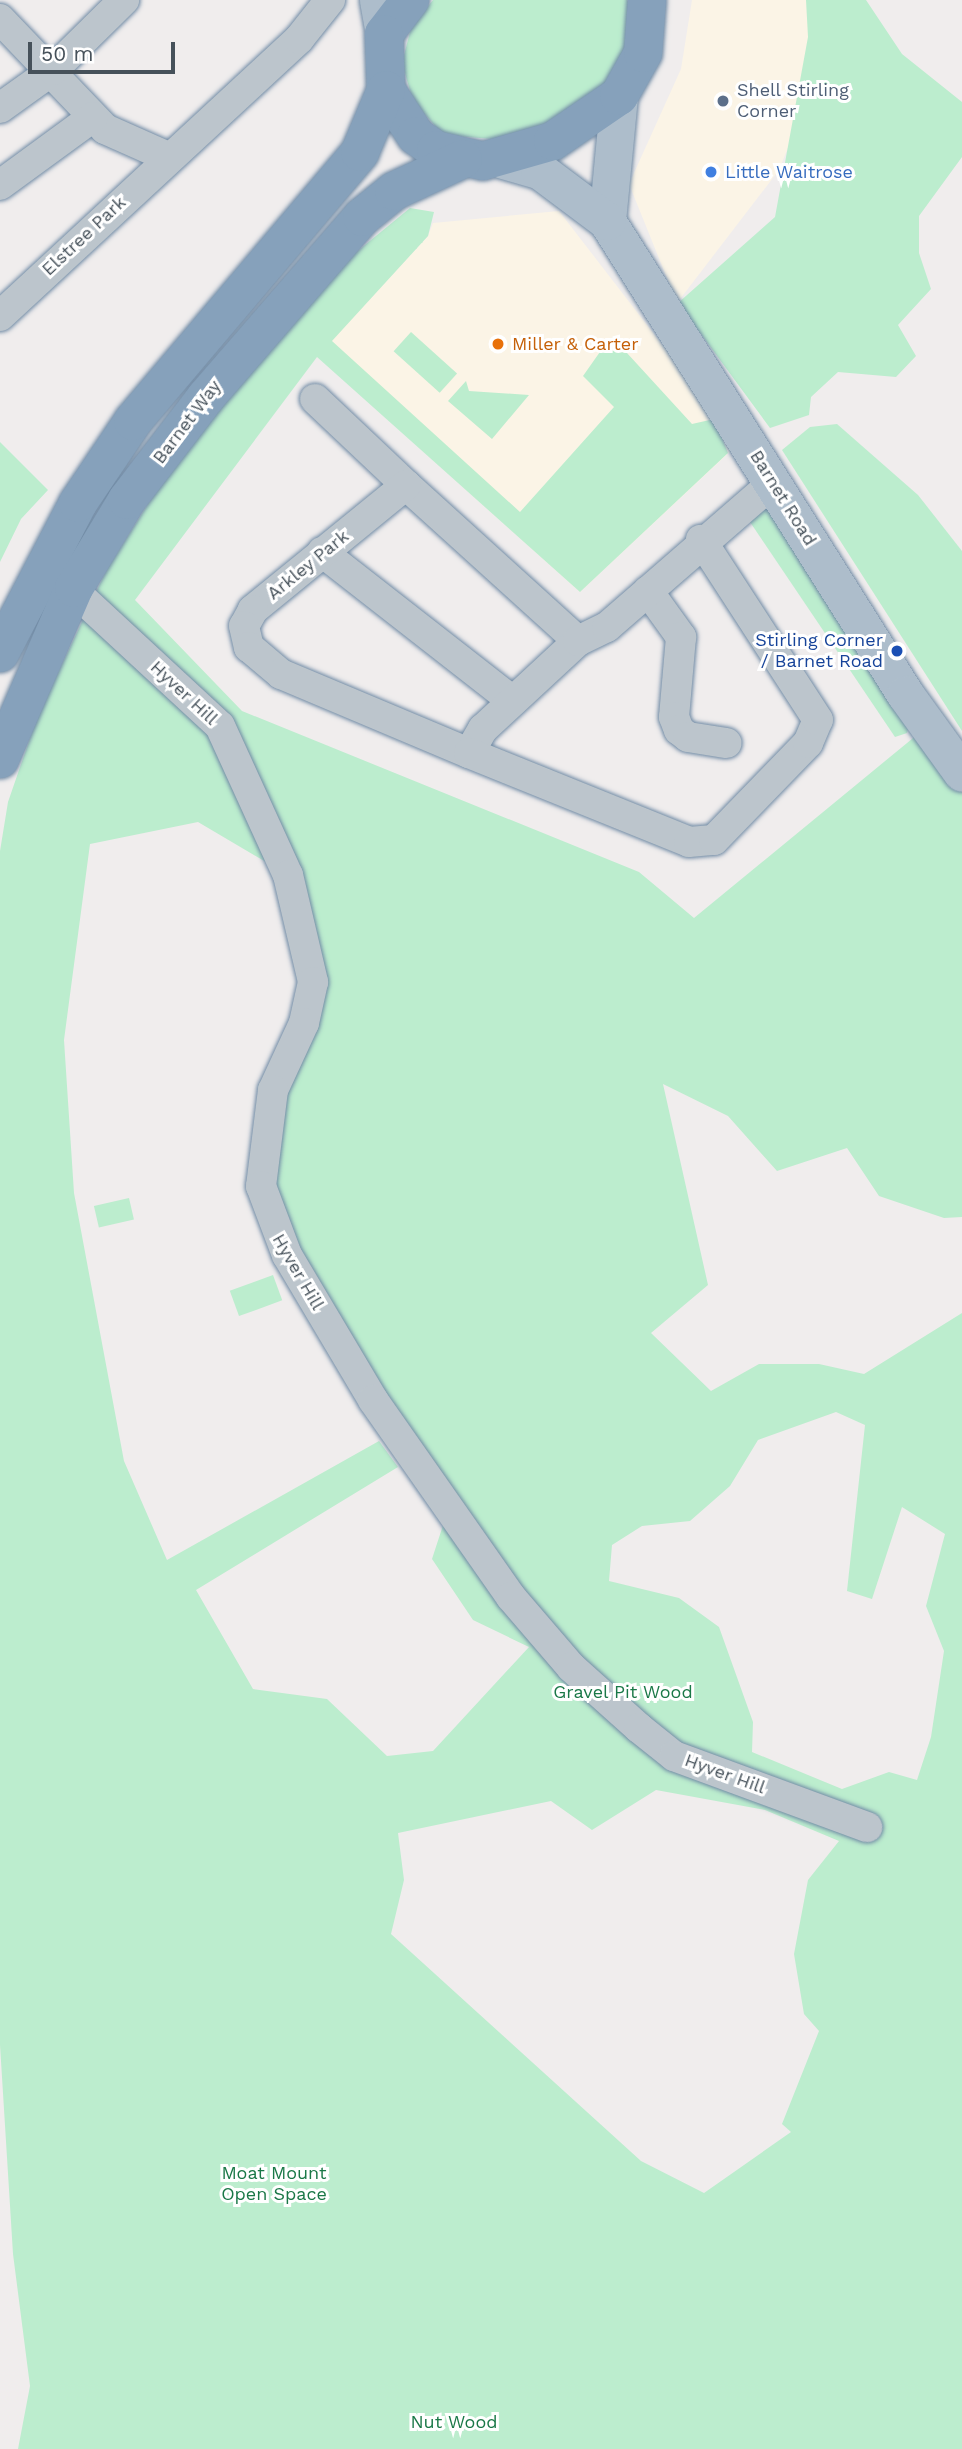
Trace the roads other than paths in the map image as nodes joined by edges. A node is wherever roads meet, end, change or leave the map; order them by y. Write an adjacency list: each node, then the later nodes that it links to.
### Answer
1 (124, 0): 7 (street)
2 (330, 0): 12 (street, Elstree Park)
3 (410, 0): 5 (highway)
4 (647, 0): 9 (highway)
5 (381, 17): 8 (highway)
6 (0, 19): 7 (street)
7 (53, 70): 10 (street); 11 (street)
8 (386, 90): 13 (highway); 23 (highway)
9 (619, 96): 14 (highway); 16 (main road)
10 (0, 108)
11 (93, 117): 12 (street); 15 (street)
12 (168, 157): 17 (street, Elstree Park)
13 (463, 159): 14 (highway); 24 (highway, Barnet Way)
14 (503, 160): 16 (main road, Barnet Road)
15 (0, 185)
16 (607, 221): 19 (main road, Barnet Road)
17 (0, 316)
18 (315, 399): 20 (street)
19 (774, 482): 21 (street); 32 (main road, Barnet Road)
20 (406, 485): 22 (street, Arkley Park); 26 (street)
21 (701, 540): 25 (street); 30 (street, Arkley Park)
22 (322, 552): 28 (street); 30 (street, Arkley Park)
23 (48, 557): 24 (street, Hyver Hill); 27 (highway)
24 (74, 588): 31 (highway, Barnet Way); 33 (street, Hyver Hill)
25 (648, 591): 26 (street); 29 (street)
26 (578, 641): 28 (street)
27 (0, 653)
28 (513, 701): 30 (street)
29 (727, 743)
30 (469, 753)
31 (0, 759)
32 (962, 773)
33 (867, 1827)

